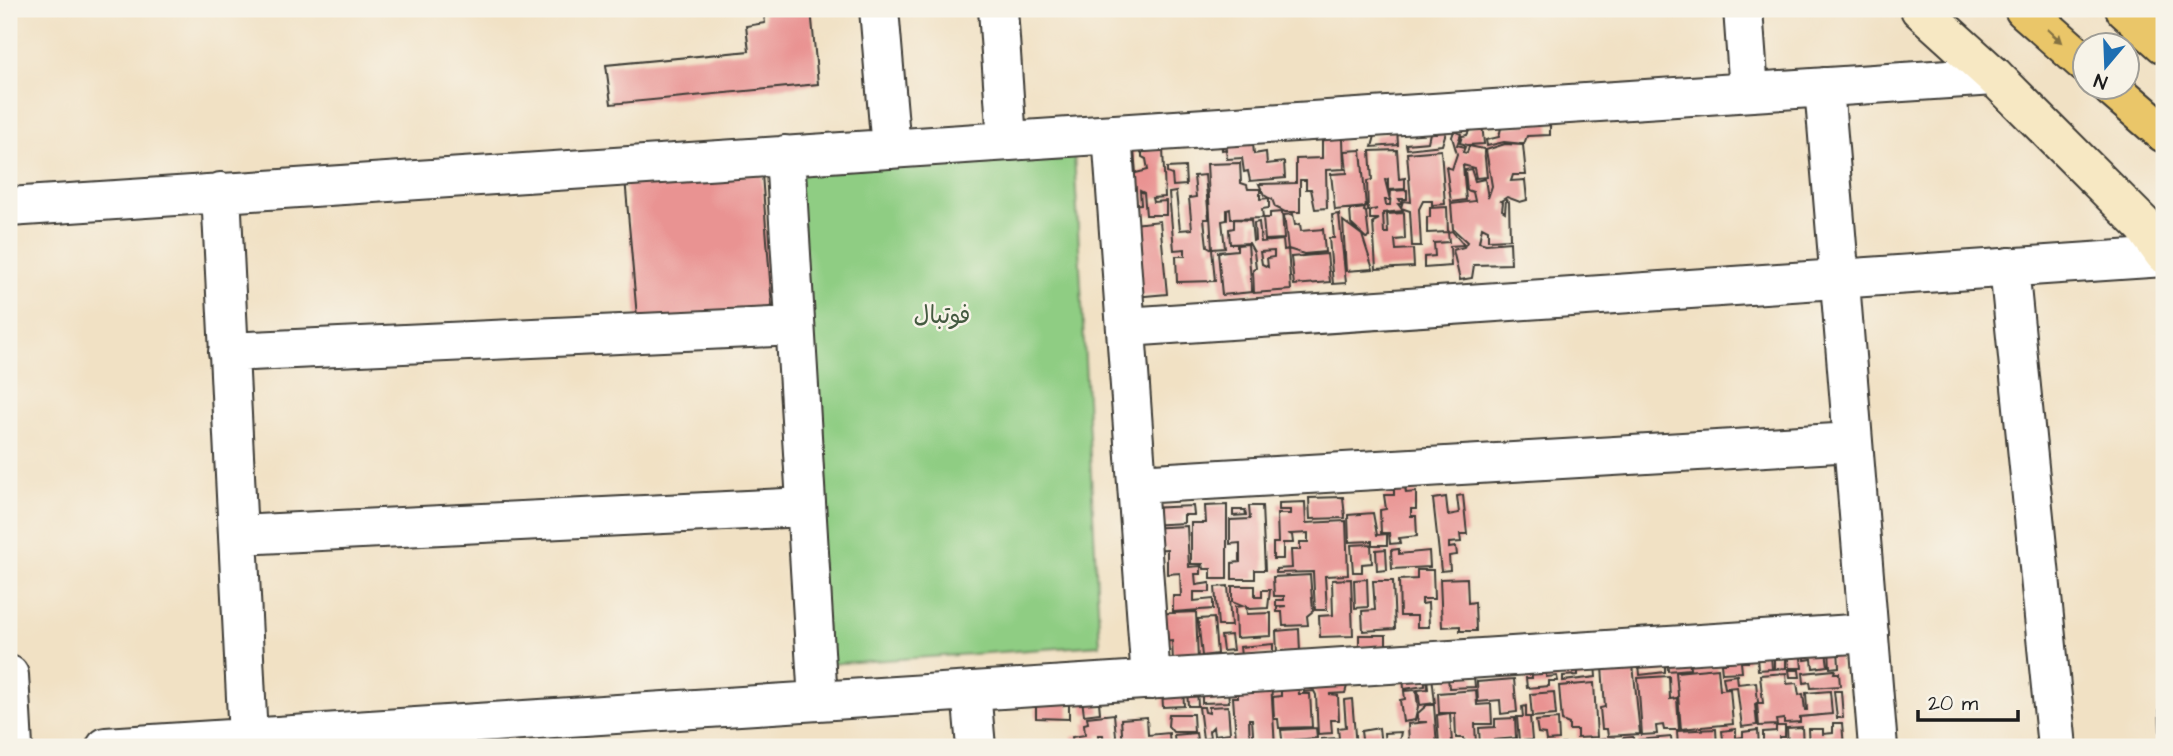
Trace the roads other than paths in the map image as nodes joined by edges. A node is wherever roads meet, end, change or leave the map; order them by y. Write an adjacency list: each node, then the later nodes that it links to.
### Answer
1 (879, 9): 16 (street)
2 (998, 9): 15 (street)
3 (1743, 9): 11 (street)
4 (1920, 9): 9 (main road)
5 (2024, 9): 8 (highway, one-way to 8)
6 (2124, 9): 7 (highway)
7 (2164, 44)
8 (2072, 52)
9 (1994, 76): 10 (street); 20 (main road)
10 (1824, 87): 11 (street); 22 (street)
11 (1749, 92): 13 (street)
12 (2128, 102): 14 (highway)
13 (1112, 134): 15 (street); 24 (street)
14 (2164, 134)
15 (1007, 141): 16 (street)
16 (891, 149): 17 (street)
17 (785, 155): 18 (street); 23 (street)
18 (221, 192): 19 (street); 25 (street)
19 (9, 206)
20 (2164, 256): 21 (street)
21 (2009, 267): 22 (street); 40 (street)
22 (1840, 278): 24 (street); 26 (street)
23 (795, 326): 25 (street); 28 (street)
24 (1126, 327): 27 (street)
25 (228, 352): 29 (street)
26 (1853, 442): 27 (street); 30 (street)
27 (1137, 484): 32 (street)
28 (806, 507): 29 (street); 34 (street)
29 (238, 535): 35 (street)
30 (1869, 633): 32 (street); 39 (street)
31 (9, 675): 36 (street)
32 (1151, 680): 33 (street)
33 (971, 691): 34 (street); 38 (street)
34 (818, 701): 35 (street)
35 (248, 738): 37 (street)
36 (13, 747)
37 (106, 747)
38 (976, 747)
39 (1878, 747)
40 (2057, 747)

